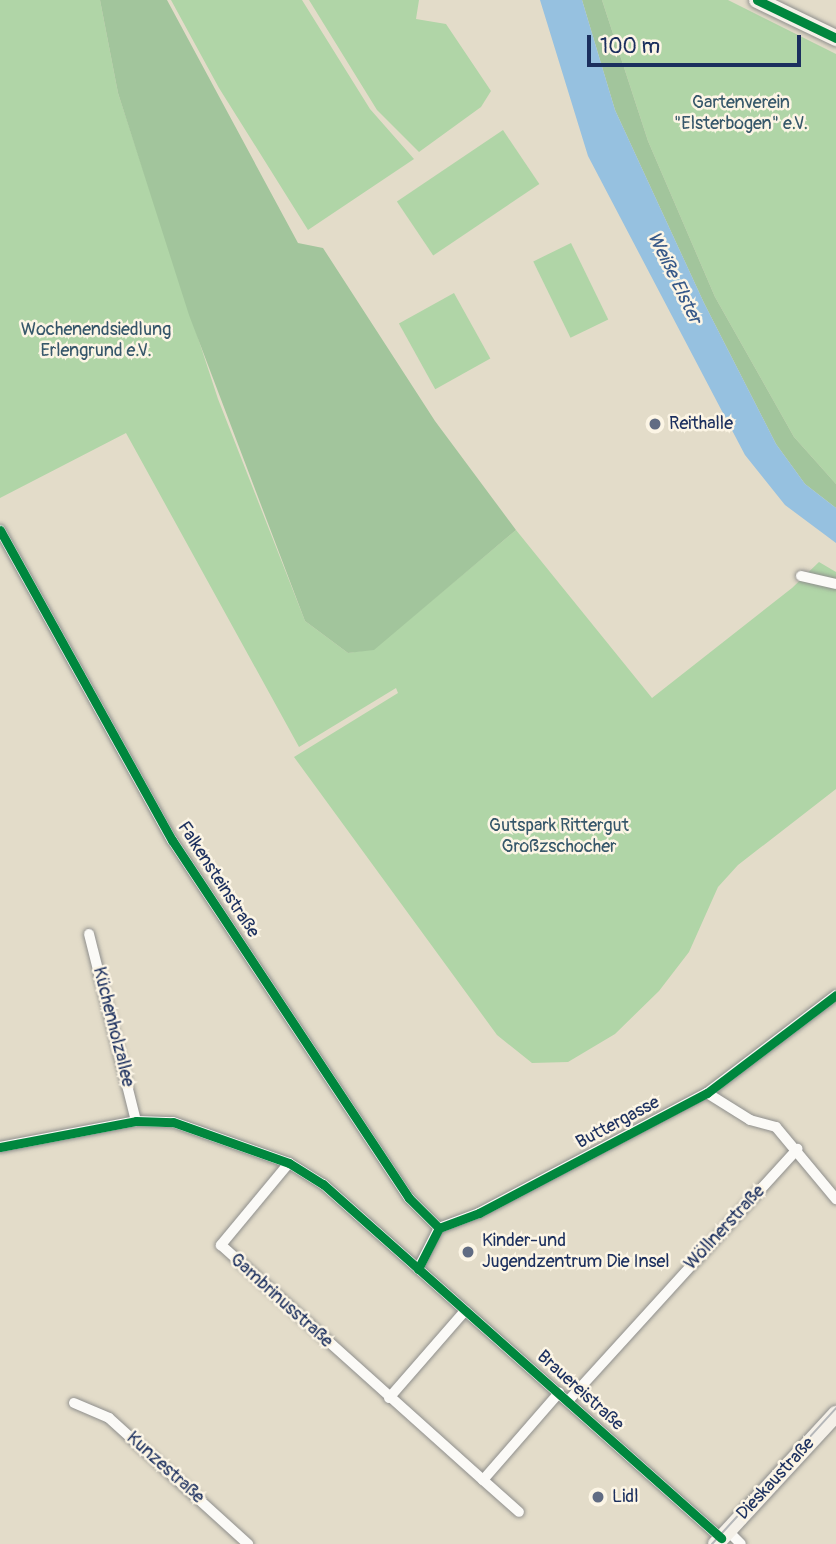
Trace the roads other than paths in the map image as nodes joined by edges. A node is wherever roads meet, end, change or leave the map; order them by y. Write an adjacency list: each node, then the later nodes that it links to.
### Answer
1 (757, 0): 2 (main road)
2 (836, 38)
3 (0, 530): 14 (street, Falkensteinstraße)
4 (801, 576): 5 (street)
5 (836, 584)
6 (89, 934): 9 (street, Küchenholzallee)
7 (836, 995): 8 (street, Buttergasse)
8 (707, 1093): 11 (street); 14 (street, Buttergasse)
9 (136, 1121): 10 (street); 12 (street)
10 (0, 1147)
11 (797, 1149): 13 (street); 17 (street, Wöllnerstraße)
12 (289, 1163): 15 (street); 18 (street, Gambrinusstraße)
13 (836, 1199)
14 (439, 1228): 15 (street)
15 (418, 1269): 16 (street, Brauereistraße)
16 (465, 1311): 17 (street, Brauereistraße); 18 (street)
17 (564, 1397): 21 (street); 23 (street, Brauereistraße)
18 (389, 1398): 21 (street, Gambrinusstraße)
19 (74, 1404): 24 (street, Kunzestraße)
20 (836, 1413): 23 (main road, Dieskaustraße)
21 (483, 1480): 22 (street, Gambrinusstraße)
22 (519, 1512)
23 (721, 1538): 25 (street, Brauereistraße)
24 (248, 1544)
25 (741, 1544)

